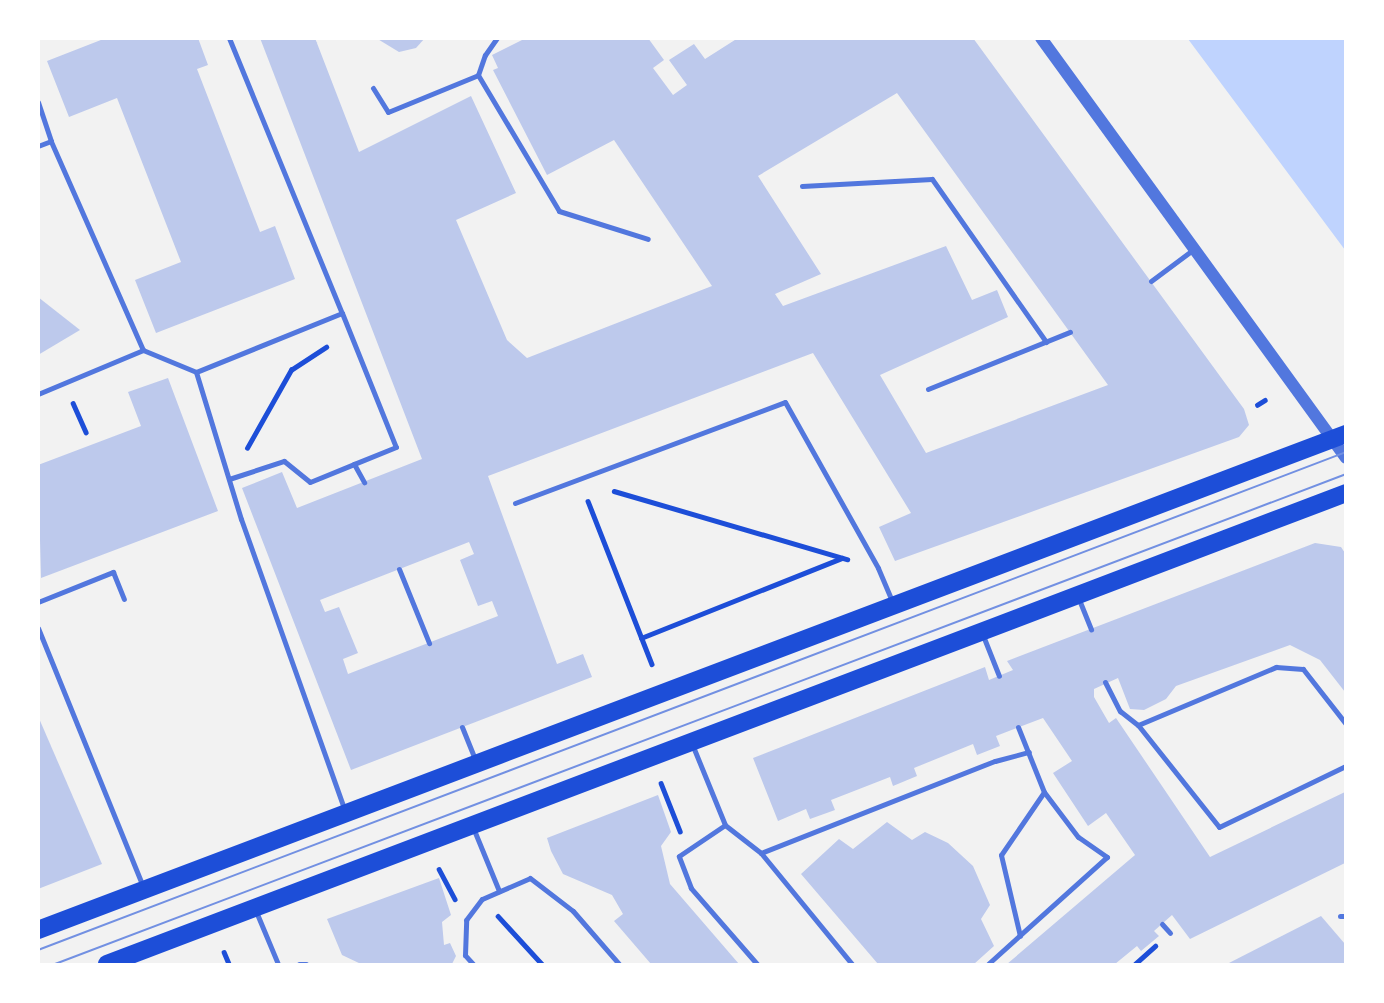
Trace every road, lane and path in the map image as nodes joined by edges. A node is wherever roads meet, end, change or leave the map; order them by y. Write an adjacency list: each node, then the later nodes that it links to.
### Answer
1 (229, 38): 13 (lane)
2 (497, 38): 4 (lane)
3 (1041, 38): 11 (street)
4 (478, 75): 5 (lane); 10 (lane)
5 (373, 88)
6 (38, 102): 7 (lane)
7 (51, 141): 8 (lane); 17 (lane)
8 (38, 146)
9 (802, 186): 16 (lane)
10 (648, 239)
11 (1194, 249): 12 (lane); 25 (street)
12 (1151, 282)
13 (342, 313): 14 (lane); 18 (lane)
14 (349, 332): 27 (lane); 28 (path)
15 (1070, 332): 16 (lane)
16 (1046, 342): 20 (lane)
17 (143, 350): 18 (lane); 19 (lane)
18 (196, 372): 28 (lane)
19 (64, 383): 21 (lane); 24 (path)
20 (928, 389)
21 (38, 394)
22 (1265, 400): 23 (path)
23 (1257, 405)
24 (86, 432)
25 (1339, 436): 26 (street); 39 (main road)
26 (1346, 458)
27 (354, 464): 28 (lane); 30 (lane)
28 (229, 479): 58 (lane)
29 (580, 481): 32 (lane); 33 (path); 34 (lane); 43 (path)
30 (364, 482)
31 (1346, 493): 36 (main road)
32 (515, 503)
33 (843, 558): 34 (path); 43 (path)
34 (878, 568): 39 (lane)
35 (398, 569): 44 (lane)
36 (1076, 595): 41 (lane); 42 (main road)
37 (124, 599): 38 (lane)
38 (38, 602)
39 (894, 606): 54 (main road)
40 (38, 628): 64 (lane)
41 (1091, 630)
42 (981, 631): 46 (lane); 52 (main road)
43 (641, 638): 45 (path)
44 (429, 643)
45 (652, 664)
46 (999, 676)
47 (1105, 682): 49 (lane)
48 (1346, 724): 49 (lane)
49 (1138, 725): 55 (lane)
50 (462, 727): 54 (lane)
51 (1018, 727): 53 (lane)
52 (691, 742): 59 (main road); 60 (lane)
53 (1029, 752): 57 (lane); 62 (lane)
54 (477, 764): 58 (main road)
55 (1346, 766)
56 (661, 783): 61 (path)
57 (1044, 792): 72 (lane); 72 (lane)
58 (346, 814): 64 (main road)
59 (472, 825): 65 (lane); 67 (main road)
60 (725, 825): 61 (lane); 62 (lane)
61 (688, 851): 82 (lane)
62 (761, 853): 83 (lane)
63 (439, 869): 68 (path)
64 (144, 890): 70 (main road)
65 (499, 891): 66 (lane); 81 (lane)
66 (482, 900): 68 (lane); 80 (path)
67 (255, 908): 74 (main road); 76 (lane)
68 (466, 920): 79 (lane)
69 (1162, 924): 71 (lane)
70 (38, 930)
71 (1170, 933)
72 (1020, 936): 84 (lane)
73 (224, 952): 75 (path)
74 (107, 964)
75 (229, 964)
76 (278, 964)
77 (299, 964): 78 (lane)
78 (306, 964)
79 (473, 964)
80 (542, 964)
81 (619, 964)
82 (757, 964)
83 (852, 964)
84 (988, 964)

